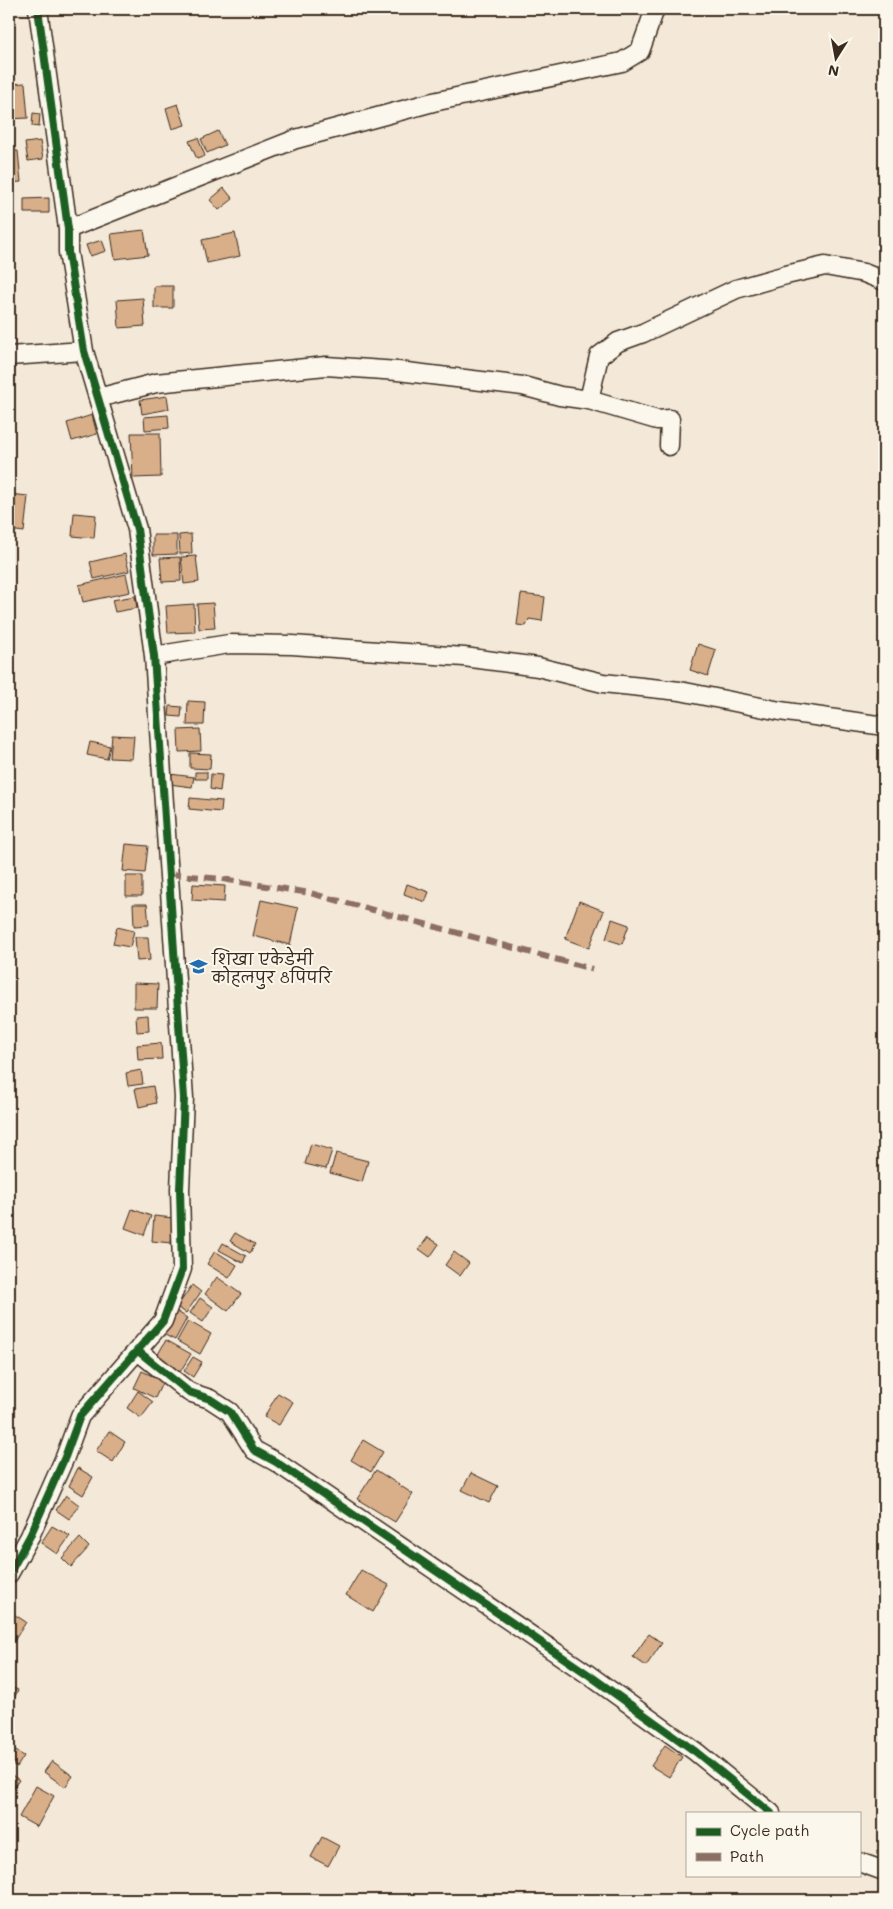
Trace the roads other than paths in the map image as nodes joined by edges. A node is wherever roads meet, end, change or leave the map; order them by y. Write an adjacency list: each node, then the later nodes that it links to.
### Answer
1 (38, 9): 3 (street)
2 (655, 9): 3 (street)
3 (68, 229): 5 (street)
4 (884, 280): 8 (street)
5 (84, 351): 6 (street); 7 (street)
6 (9, 356)
7 (98, 398): 8 (street); 10 (street)
8 (589, 400): 9 (street)
9 (669, 446)
10 (154, 656): 11 (street); 12 (street)
11 (884, 726)
12 (138, 1351): 13 (street); 14 (street)
13 (9, 1574)
14 (770, 1812)
15 (860, 1862): 16 (street)
16 (884, 1871)

